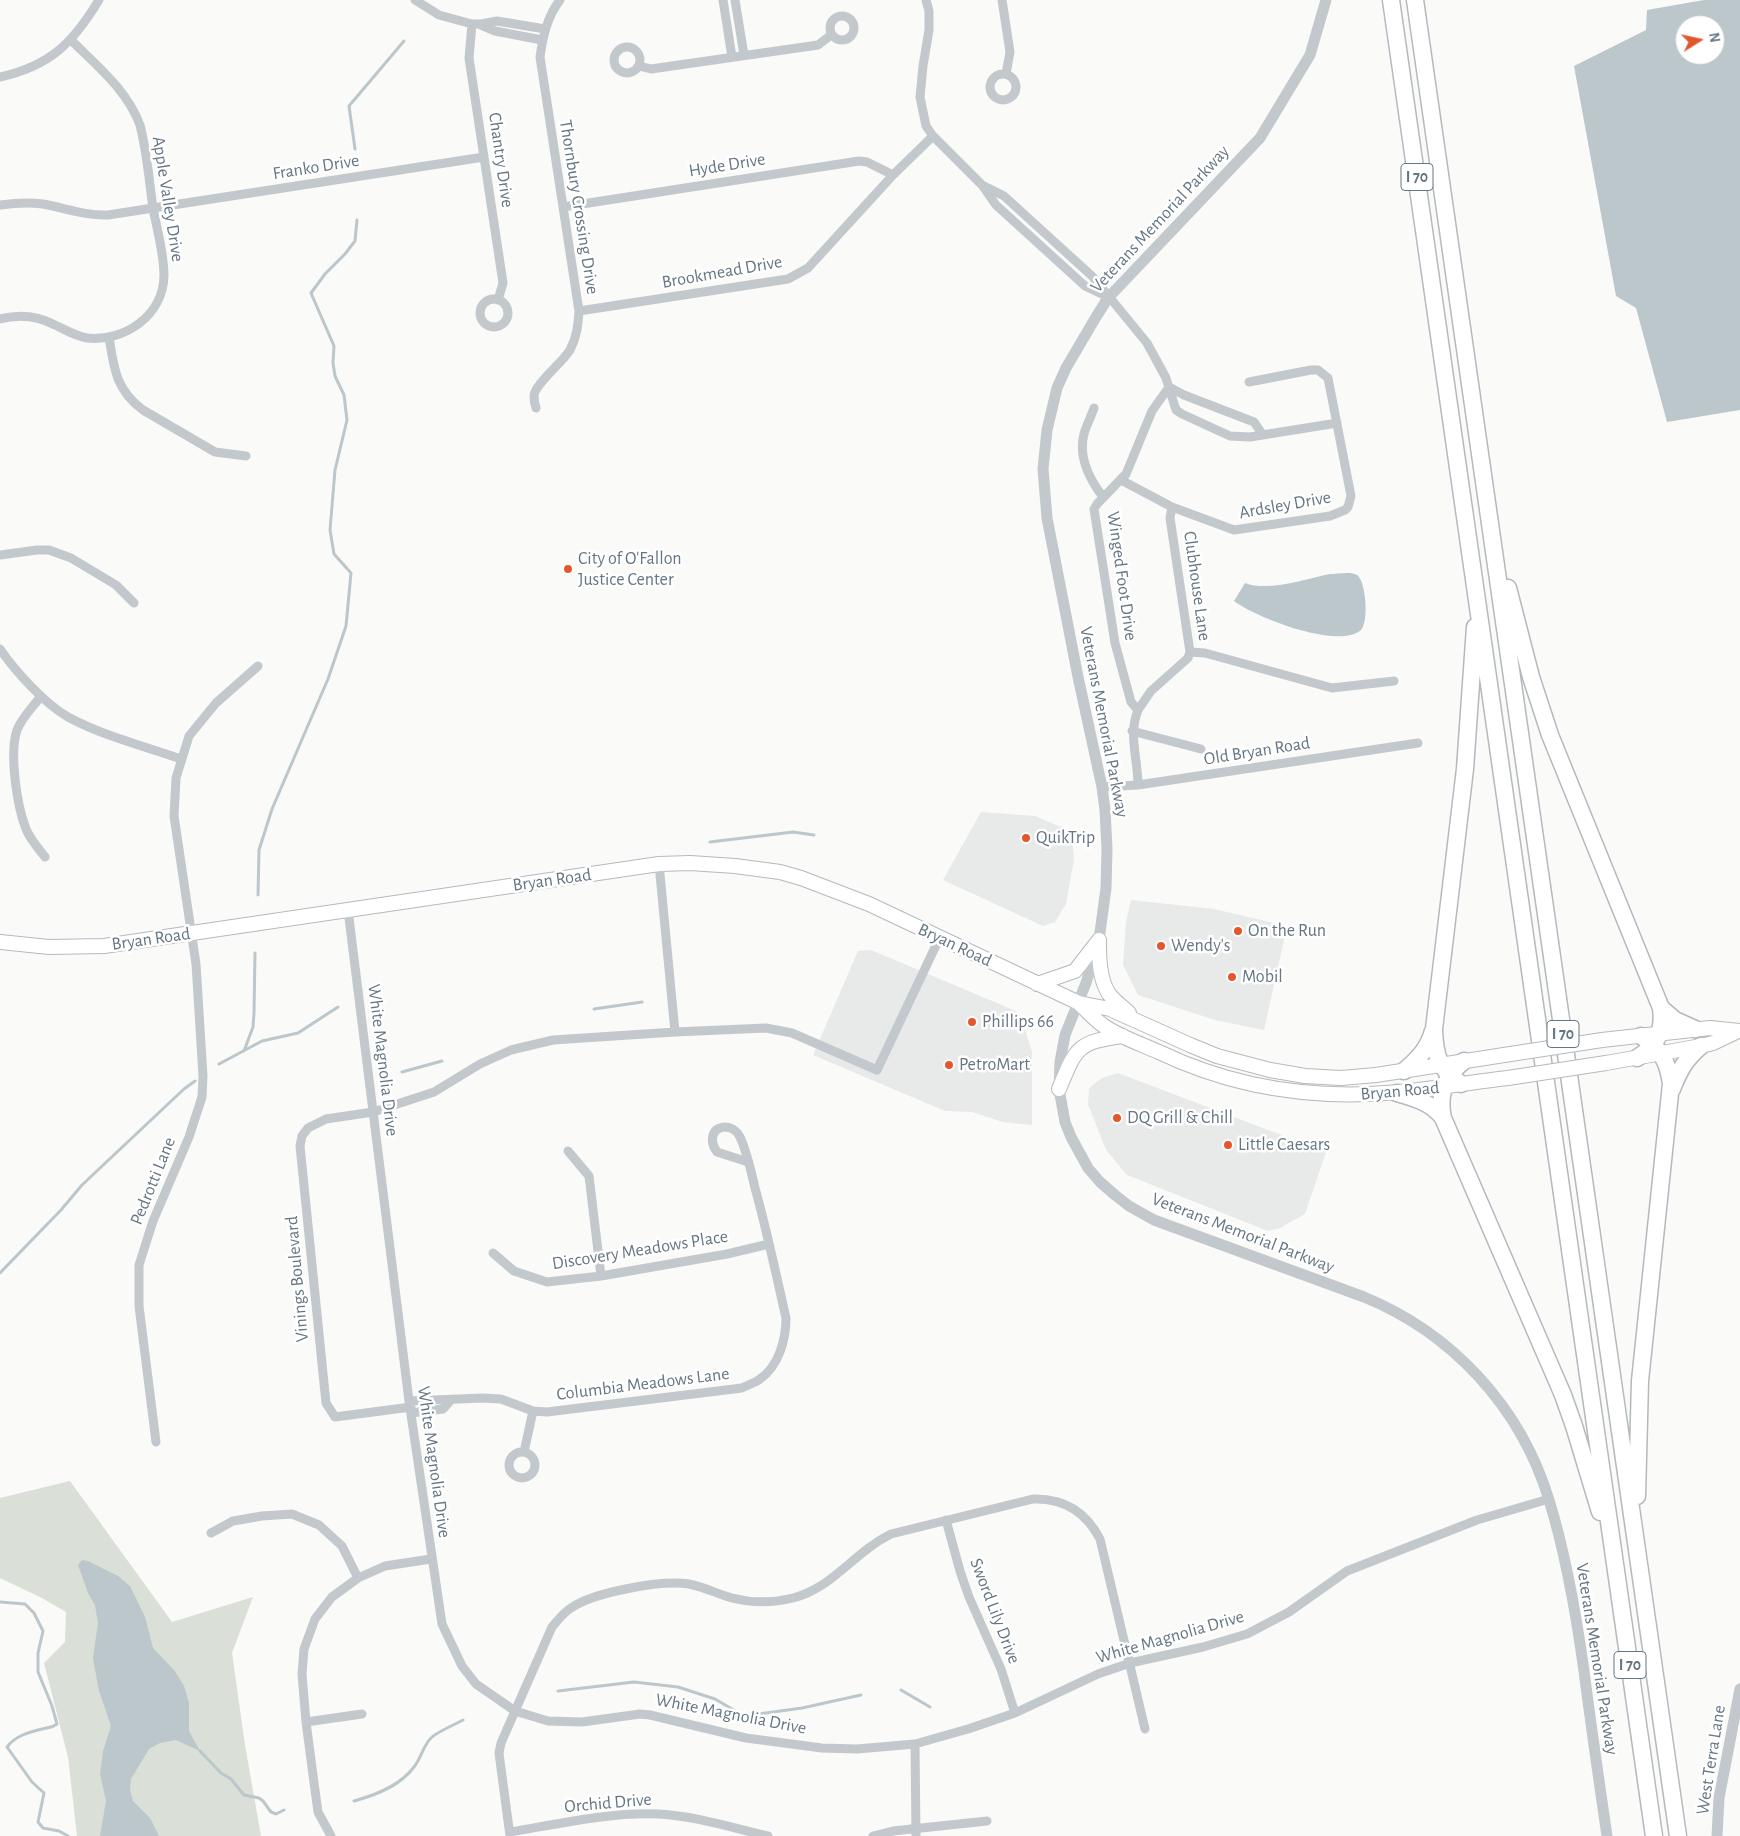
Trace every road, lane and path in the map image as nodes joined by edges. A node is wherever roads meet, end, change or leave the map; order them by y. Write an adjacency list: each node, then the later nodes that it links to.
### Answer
1 (99, 0): 14 (street)
2 (415, 0): 11 (street)
3 (560, 0): 12 (street, Thornbury Crossing Drive)
4 (723, 0): 17 (street)
5 (735, 0): 16 (street)
6 (926, 0): 21 (street)
7 (1002, 0): 19 (street)
8 (1326, 0): 27 (street, Veterans Memorial Parkway)
9 (1391, 0): 44 (highway, I 70)
10 (1415, 0): 42 (highway, I 70)
11 (476, 24): 12 (street); 15 (street); 22 (street, Chantry Drive)
12 (545, 28): 15 (street, Thornbury Crossing Drive)
13 (831, 35): 16 (street)
14 (71, 40): 20 (street); 26 (street, Apple Valley Drive)
15 (542, 40): 25 (street, Thornbury Crossing Drive)
16 (744, 54): 17 (street)
17 (732, 56): 18 (street)
18 (639, 66)
19 (1006, 74)
20 (0, 77)
21 (932, 136): 23 (street, Brookmead Drive); 27 (street)
22 (484, 157): 26 (street, Franko Drive); 28 (street, Chantry Drive)
23 (893, 175): 25 (street, Hyde Drive); 29 (street, Brookmead Drive)
24 (0, 205): 26 (street, Franko Drive)
25 (563, 206): 29 (street, Thornbury Crossing Drive)
26 (154, 208): 31 (street, Apple Valley Drive)
27 (1108, 298): 33 (street); 57 (street, Veterans Memorial Parkway)
28 (498, 300)
29 (579, 311): 34 (street, Thornbury Crossing Drive)
30 (0, 319): 31 (street, Apple Valley Drive)
31 (109, 337): 38 (street)
32 (1249, 382): 36 (street)
33 (1169, 387): 37 (street); 37 (street); 39 (street, Winged Foot Drive)
34 (536, 408)
35 (1094, 408): 40 (street)
36 (1337, 423): 37 (street); 41 (street, Ardsley Drive)
37 (1263, 435)
38 (246, 456)
39 (1121, 480): 40 (street, Winged Foot Drive); 41 (street, Ardsley Drive)
40 (1103, 497): 51 (street, Winged Foot Drive)
41 (1172, 507): 47 (street, Clubhouse Lane)
42 (1488, 509): 67 (highway); 99 (highway, I 70)
43 (0, 556): 45 (street)
44 (1477, 595): 69 (highway); 97 (highway, I 70)
45 (134, 603)
46 (0, 649): 50 (street)
47 (1190, 652): 49 (street); 51 (street, Clubhouse Lane)
48 (258, 666): 55 (street, Pedrotti Lane)
49 (1394, 680)
50 (41, 696): 55 (street); 58 (street)
51 (1138, 710): 52 (street)
52 (1132, 731): 54 (street); 56 (street)
53 (1418, 743): 56 (street, Old Bryan Road)
54 (1201, 749)
55 (181, 758): 61 (street, Pedrotti Lane)
56 (1138, 785): 57 (street, Old Bryan Road)
57 (1102, 787): 63 (street, Veterans Memorial Parkway)
58 (45, 857)
59 (659, 864): 60 (main road, Bryan Road); 62 (main road, Bryan Road); 72 (street)
60 (348, 910): 61 (main road, Bryan Road); 83 (street, White Magnolia Drive)
61 (193, 933): 64 (main road, Bryan Road); 92 (street, Pedrotti Lane)
62 (939, 939): 65 (main road, Bryan Road); 72 (street)
63 (1099, 940): 65 (main road); 66 (street, Veterans Memorial Parkway); 68 (main road)
64 (0, 942)
65 (1037, 984): 66 (main road, Bryan Road)
66 (1078, 1003): 68 (main road, Bryan Road); 73 (main road, Bryan Road); 80 (street, Veterans Memorial Parkway)
67 (1661, 1008): 70 (highway); 74 (highway)
68 (1138, 1022): 78 (main road, Bryan Road)
69 (1434, 1029): 78 (highway); 79 (highway)
70 (1695, 1029): 71 (main road); 74 (main road)
71 (1738, 1031): 75 (main road)
72 (675, 1032): 83 (street)
73 (1123, 1036): 80 (main road); 81 (main road, Bryan Road)
74 (1654, 1042): 75 (main road); 76 (highway); 77 (main road, bridge); 82 (highway)
75 (1701, 1046): 82 (highway)
76 (1637, 1058): 79 (main road, Bryan Road, bridge)
77 (1464, 1061): 79 (highway)
78 (1404, 1071): 79 (main road, Bryan Road)
79 (1448, 1078): 81 (main road, Bryan Road); 84 (highway)
80 (1059, 1089): 94 (street, Veterans Memorial Parkway)
81 (1397, 1092): 84 (highway)
82 (1671, 1094): 99 (highway)
83 (373, 1112): 90 (street, White Magnolia Drive); 90 (street, Vinings Boulevard)
84 (1443, 1118): 97 (highway)
85 (568, 1151): 89 (street)
86 (748, 1162): 86 (street, Columbia Meadows Lane); 87 (street, Columbia Meadows Lane)
87 (769, 1244): 89 (street, Discovery Meadows Place); 91 (street, Columbia Meadows Lane)
88 (493, 1254): 89 (street, Discovery Meadows Place)
89 (602, 1276)
90 (410, 1407): 91 (street, Columbia Meadows Lane); 98 (street, White Magnolia Drive)
91 (533, 1411): 93 (street)
92 (156, 1442)
93 (524, 1452)
94 (1549, 1499): 101 (street, White Magnolia Drive); 115 (street, Veterans Memorial Parkway)
95 (946, 1520): 101 (street); 103 (street); 104 (street, Sword Lily Drive)
96 (211, 1533): 100 (street)
97 (1614, 1552): 116 (highway, I 70)
98 (431, 1559): 100 (street); 103 (street, White Magnolia Drive)
99 (1638, 1560): 117 (highway, I 70)
100 (358, 1578): 106 (street)
101 (1130, 1663): 104 (street, White Magnolia Drive); 107 (street)
102 (1740, 1689): 118 (street, West Terra Lane)
103 (515, 1711): 108 (street, White Magnolia Drive); 111 (street)
104 (1015, 1713): 108 (street, White Magnolia Drive)
105 (362, 1714): 106 (street)
106 (306, 1722): 112 (street)
107 (1145, 1729)
108 (915, 1744): 110 (street)
109 (987, 1821): 110 (street)
110 (916, 1832): 114 (street)
111 (510, 1834): 113 (street, Orchid Drive)
112 (331, 1836)
113 (768, 1836)
114 (873, 1836)
115 (1607, 1836)
116 (1654, 1836)
117 (1678, 1836)
118 (1717, 1836)

